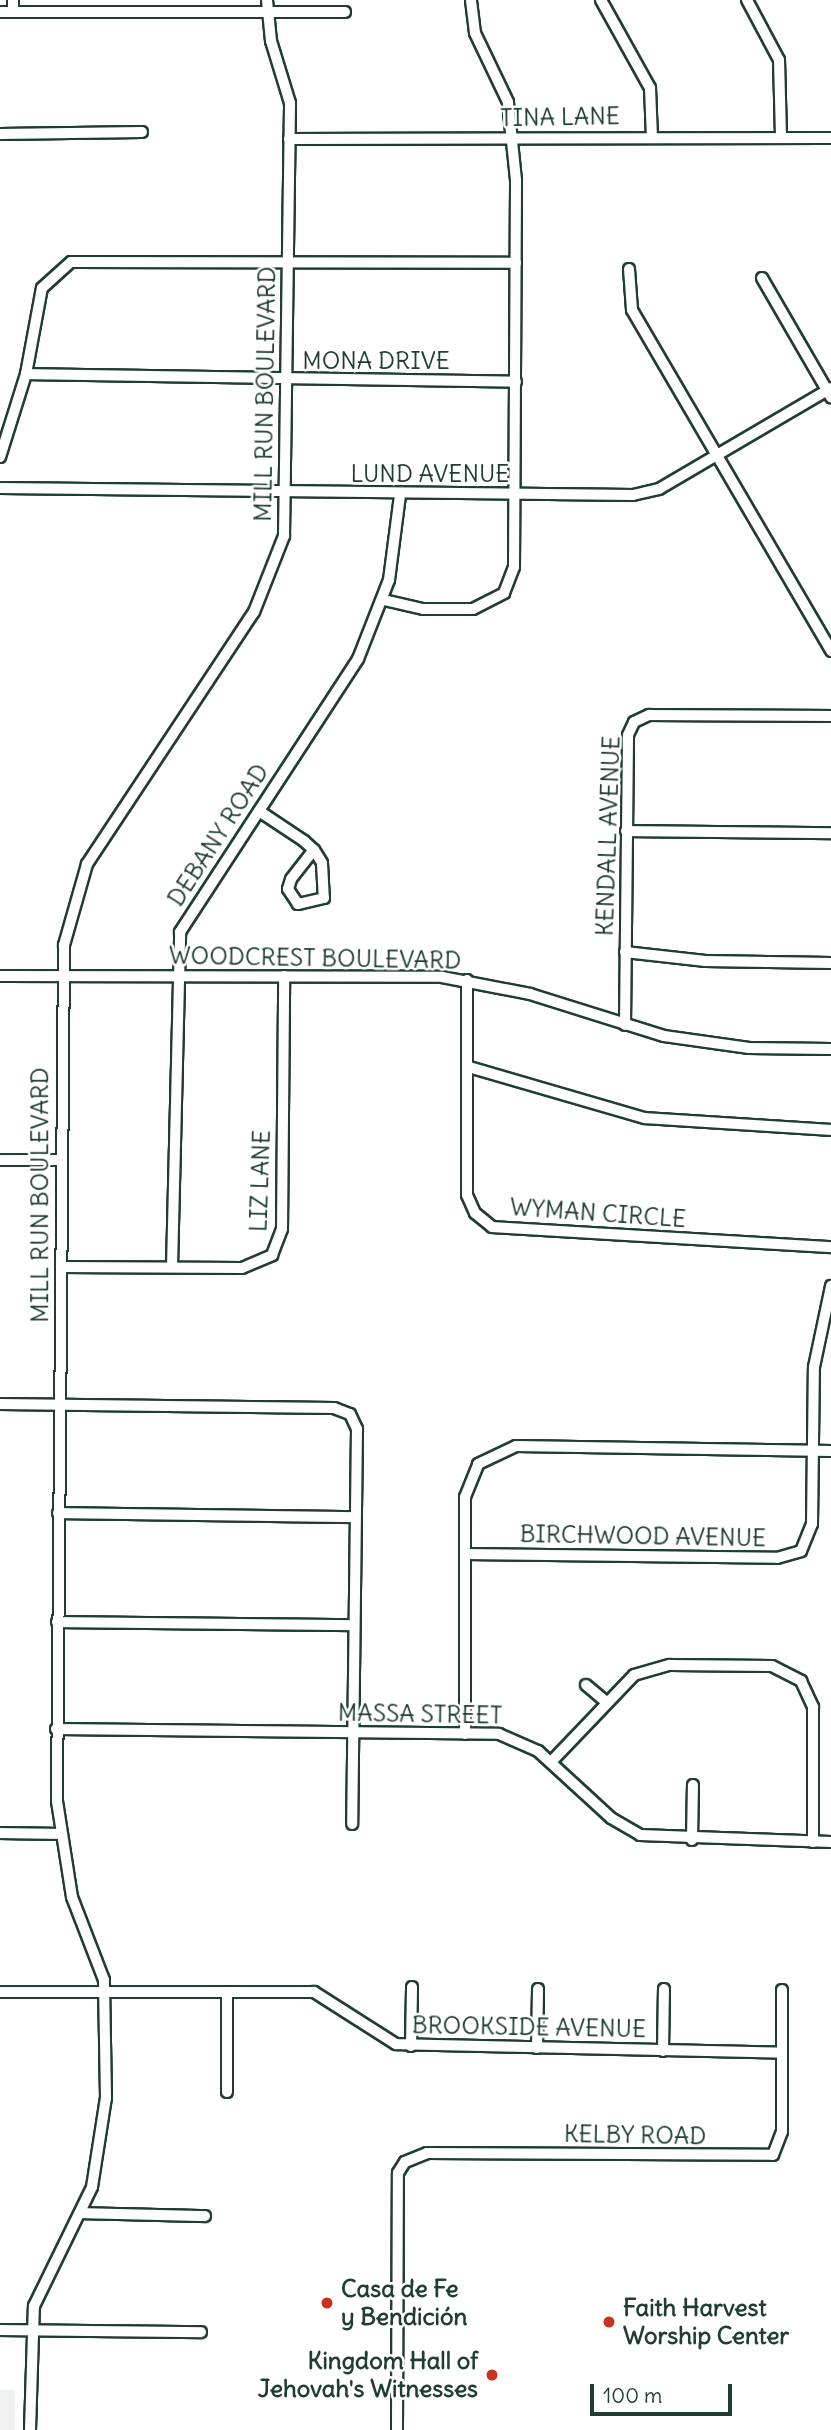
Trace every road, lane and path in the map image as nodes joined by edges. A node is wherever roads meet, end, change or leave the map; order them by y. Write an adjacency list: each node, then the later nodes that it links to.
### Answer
1 (13, 0): 7 (street)
2 (267, 0): 9 (street, MILL RUN BOULEVARD)
3 (471, 0): 13 (street)
4 (600, 0): 12 (street)
5 (747, 0): 14 (street)
6 (0, 12): 7 (street)
7 (13, 12): 9 (street)
8 (345, 12): 9 (street)
9 (267, 14): 16 (street, MILL RUN BOULEVARD)
10 (142, 132): 11 (street)
11 (0, 134)
12 (652, 137): 13 (street, TINA LANE); 14 (street, TINA LANE)
13 (512, 138): 16 (street, TINA LANE); 18 (street)
14 (781, 138): 15 (street, TINA LANE)
15 (831, 138)
16 (289, 139): 17 (street, MILL RUN BOULEVARD)
17 (288, 261): 18 (street); 21 (street); 22 (street, MILL RUN BOULEVARD)
18 (516, 263): 23 (street)
19 (629, 269): 25 (street)
20 (762, 278): 24 (street)
21 (26, 374): 22 (street, MONA DRIVE); 26 (street)
22 (287, 381): 23 (street, MONA DRIVE); 28 (street, MILL RUN BOULEVARD)
23 (516, 382): 30 (street)
24 (830, 392): 25 (street, LUND AVENUE)
25 (717, 456): 30 (street, LUND AVENUE); 32 (street)
26 (0, 457)
27 (0, 488): 28 (street, LUND AVENUE)
28 (287, 494): 29 (street, LUND AVENUE); 41 (street, MILL RUN BOULEVARD)
29 (400, 495): 30 (street, LUND AVENUE); 31 (street, DEBANY ROAD)
30 (514, 495): 31 (street)
31 (384, 600): 34 (street, DEBANY ROAD)
32 (831, 651)
33 (831, 716): 35 (street, KENDALL AVENUE)
34 (259, 811): 37 (street); 42 (street, DEBANY ROAD)
35 (626, 831): 36 (street); 38 (street, KENDALL AVENUE)
36 (831, 832)
37 (313, 850): 37 (street)
38 (625, 952): 39 (street); 45 (street, KENDALL AVENUE)
39 (831, 963)
40 (0, 976): 41 (street, WOODCREST BOULEVARD)
41 (62, 976): 42 (street, WOODCREST BOULEVARD); 50 (street, MILL RUN BOULEVARD)
42 (176, 976): 43 (street, WOODCREST BOULEVARD); 53 (street, DEBANY ROAD)
43 (284, 976): 44 (street, WOODCREST BOULEVARD); 53 (street, LIZ LANE)
44 (467, 980): 45 (street, WOODCREST BOULEVARD); 47 (street, WYMAN CIRCLE)
45 (625, 1025): 46 (street, WOODCREST BOULEVARD)
46 (831, 1049)
47 (469, 1067): 48 (street); 51 (street, WYMAN CIRCLE)
48 (831, 1130)
49 (0, 1160): 50 (street)
50 (62, 1160): 52 (street, MILL RUN BOULEVARD)
51 (831, 1247)
52 (61, 1267): 53 (street, LIZ LANE); 56 (street, MILL RUN BOULEVARD)
53 (172, 1267)
54 (831, 1286): 57 (street, BIRCHWOOD AVENUE)
55 (0, 1404): 56 (street)
56 (60, 1406): 59 (street, MILL RUN BOULEVARD); 60 (street)
57 (812, 1451): 58 (street); 61 (street); 61 (street, BIRCHWOOD AVENUE)
58 (831, 1451)
59 (58, 1513): 60 (street); 62 (street, MILL RUN BOULEVARD)
60 (355, 1517): 63 (street)
61 (465, 1554): 68 (street)
62 (57, 1622): 63 (street); 66 (street, MILL RUN BOULEVARD)
63 (354, 1625): 67 (street)
64 (586, 1685): 65 (street)
65 (606, 1702): 69 (street); 75 (street)
66 (56, 1729): 67 (street, MASSA STREET); 73 (street, MILL RUN BOULEVARD)
67 (354, 1734): 68 (street, MASSA STREET); 71 (street)
68 (465, 1734): 69 (street, MASSA STREET)
69 (551, 1762): 74 (street, MASSA STREET)
70 (692, 1785): 74 (street)
71 (352, 1825)
72 (0, 1833): 73 (street)
73 (60, 1834): 81 (street, MILL RUN BOULEVARD)
74 (692, 1840): 75 (street, MASSA STREET)
75 (813, 1842): 76 (street, MASSA STREET)
76 (831, 1842)
77 (412, 1987): 84 (street)
78 (538, 1989): 85 (street)
79 (664, 1989): 86 (street)
80 (782, 1990): 87 (street)
81 (104, 1991): 82 (street, BROOKSIDE AVENUE); 83 (street, BROOKSIDE AVENUE); 89 (street, MILL RUN BOULEVARD)
82 (0, 1992)
83 (227, 1992): 84 (street, BROOKSIDE AVENUE); 88 (street)
84 (411, 2046): 85 (street, BROOKSIDE AVENUE)
85 (537, 2048): 86 (street, BROOKSIDE AVENUE)
86 (663, 2051): 87 (street, BROOKSIDE AVENUE)
87 (781, 2053): 95 (street, KELBY ROAD)
88 (227, 2092)
89 (82, 2213): 90 (street); 92 (street, MILL RUN BOULEVARD)
90 (205, 2216)
91 (0, 2330): 92 (street)
92 (31, 2330): 93 (street); 94 (street, MILL RUN BOULEVARD)
93 (201, 2332)
94 (30, 2430)
95 (397, 2430)

